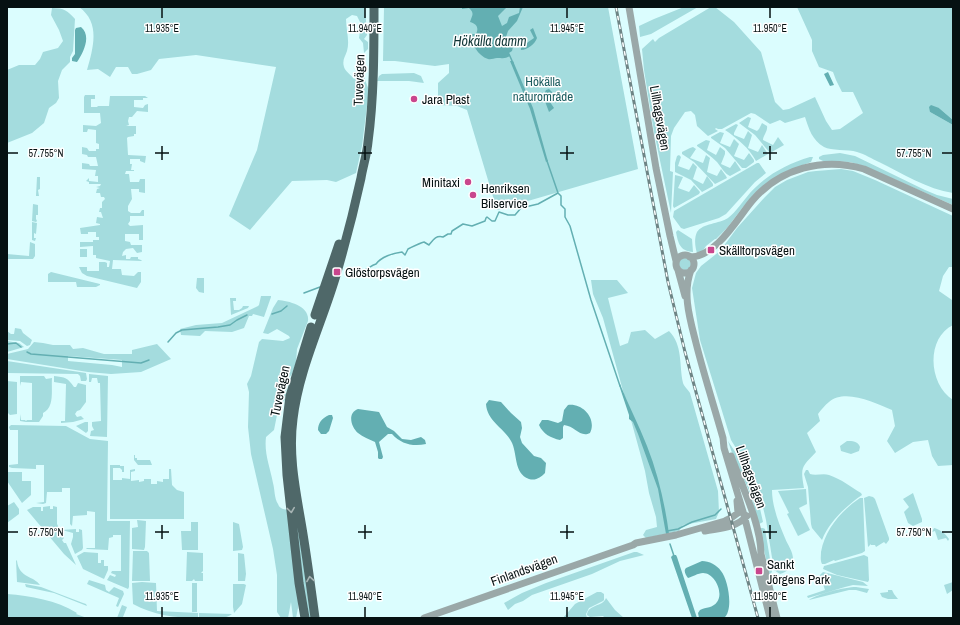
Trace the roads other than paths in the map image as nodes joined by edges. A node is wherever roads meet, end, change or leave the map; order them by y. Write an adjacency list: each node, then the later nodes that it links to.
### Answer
1 (374, 7): 3 (main road, Tuvevägen)
2 (629, 7): 5 (street, Lillhagsvägen)
3 (361, 178): 19 (main road, Tuvevägen, one-way to 19); 20 (main road, Tuvevägen, one-way to 3)
4 (953, 209): 6 (street)
5 (670, 232): 7 (street, Lillhagsvägen); 8 (street, Lillhagsvägen)
6 (711, 250): 7 (street); 9 (street)
7 (688, 256): 8 (street); 9 (street, Lillhagsvägen)
8 (676, 261): 10 (street, Lillhagsvägen)
9 (692, 268): 10 (street); 11 (street, Lillhagsvägen)
10 (678, 270): 11 (street, Lillhagsvägen)
11 (687, 302): 12 (street, Lillhagsvägen)
12 (723, 438): 13 (street, Lillhagsvägen); 14 (street, Lillhagsvägen)
13 (736, 491): 15 (street, Lillhagsvägen); 16 (street)
14 (751, 512): 15 (street, Finlandsvägen); 18 (street, Lillhagsvägen)
15 (745, 518): 16 (street, Finlandsvägen); 17 (street, Lillhagsvägen); 18 (street)
16 (732, 522): 17 (street); 21 (street, Finlandsvägen)
17 (748, 530): 22 (street, Lillhagsvägen)
18 (761, 554): 23 (street, Lillhagsvägen)
19 (305, 618)
20 (316, 618)
21 (424, 618)
22 (770, 618)
23 (777, 618)

